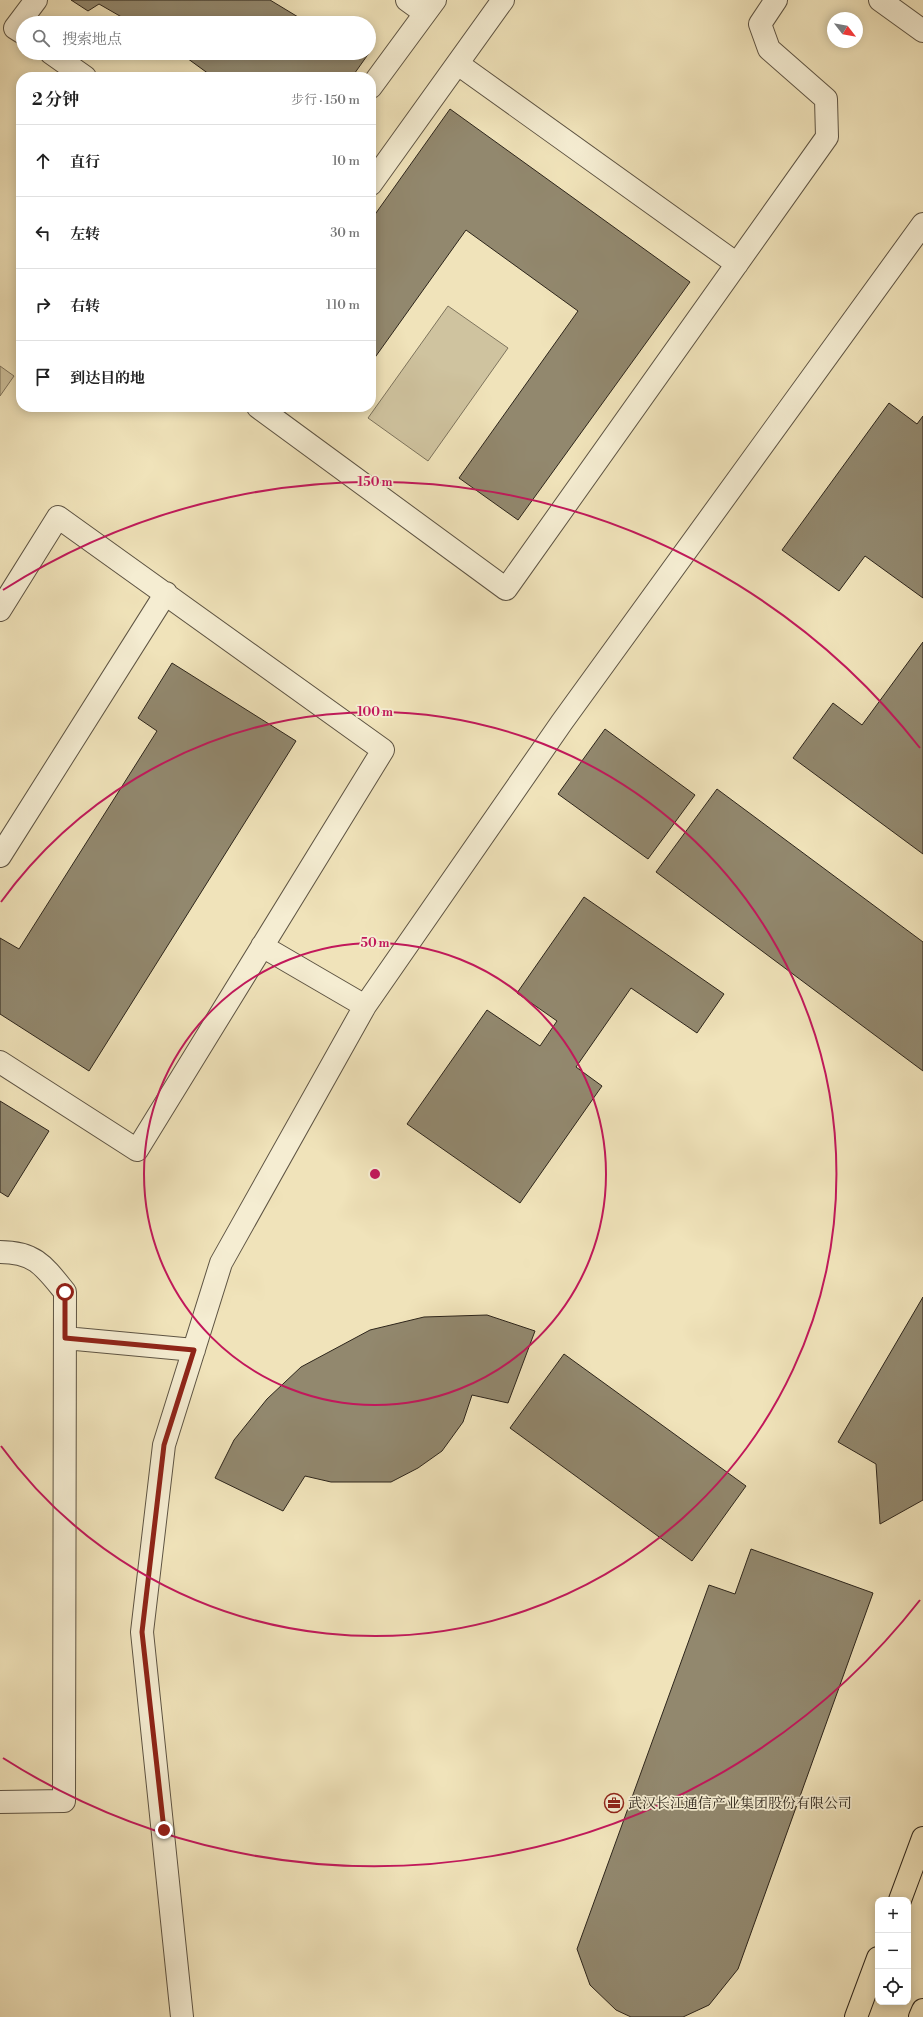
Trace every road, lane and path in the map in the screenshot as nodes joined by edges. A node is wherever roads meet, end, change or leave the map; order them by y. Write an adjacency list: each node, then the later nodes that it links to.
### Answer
1 (36, 0): 7 (street)
2 (407, 0): 6 (street)
3 (503, 0): 10 (street)
4 (776, 0): 15 (street)
5 (880, 0): 8 (street)
6 (430, 7): 12 (street)
7 (25, 16)
8 (923, 31)
9 (61, 60): 11 (street)
10 (458, 64): 13 (street); 15 (street)
11 (78, 72)
12 (376, 80)
13 (376, 177)
14 (923, 224): 21 (street)
15 (737, 264): 16 (street)
16 (265, 412)
17 (166, 593): 18 (street); 19 (street); 20 (street)
18 (0, 610)
19 (0, 856)
20 (262, 946): 21 (street); 22 (street)
21 (365, 1006): 25 (street)
22 (0, 1062)
23 (0, 1252): 24 (street)
24 (65, 1338): 25 (street); 26 (street)
25 (194, 1350): 31 (street)
26 (0, 1802)
27 (923, 1838): 28 (main road)
28 (901, 1897)
29 (875, 1966): 32 (main road)
30 (923, 2010): 33 (main road)
31 (182, 2017)
32 (856, 2017)
33 (920, 2017)

